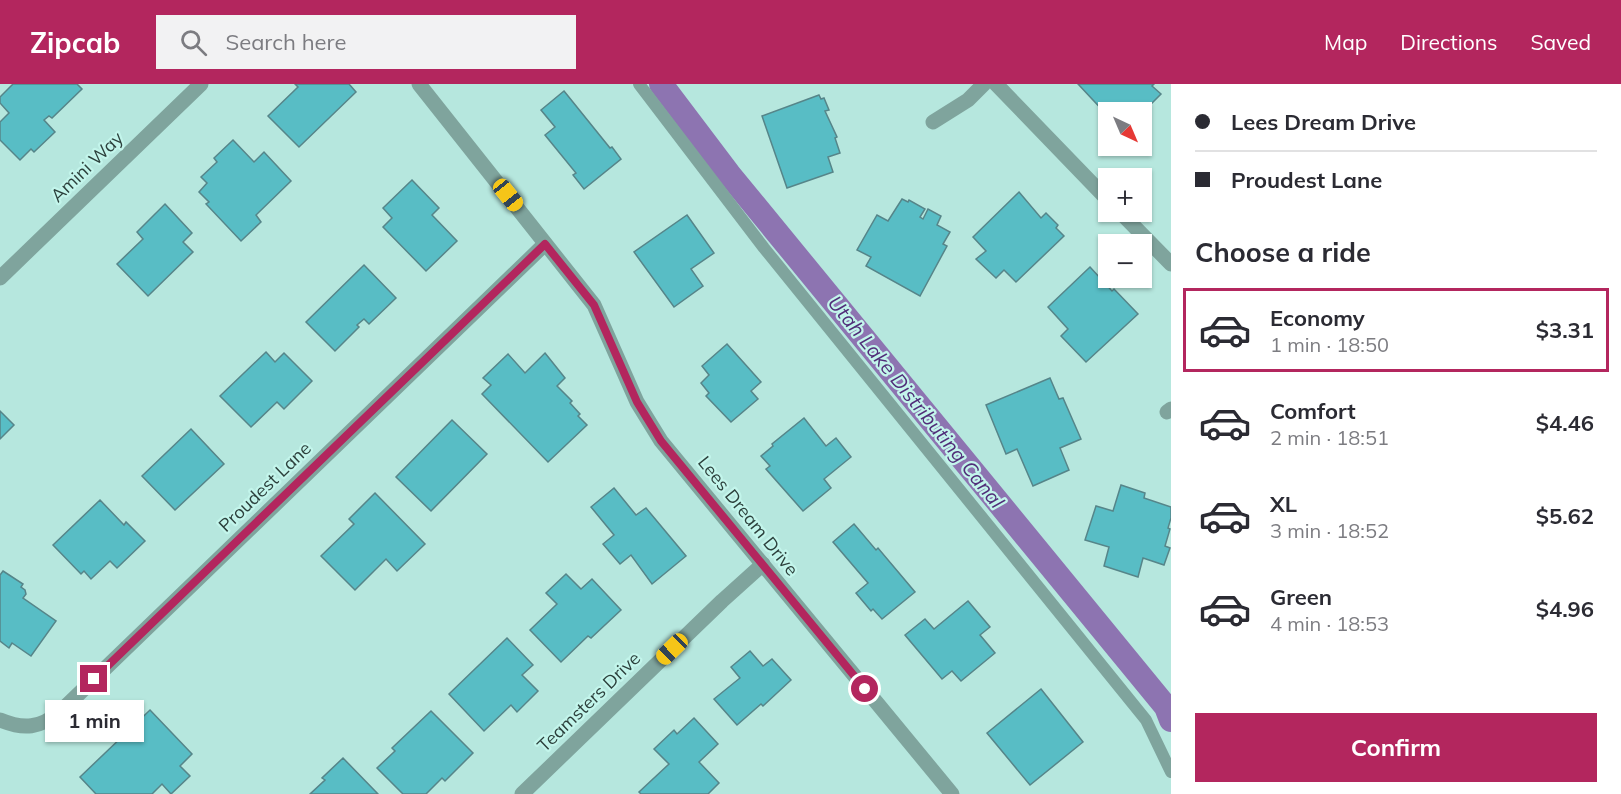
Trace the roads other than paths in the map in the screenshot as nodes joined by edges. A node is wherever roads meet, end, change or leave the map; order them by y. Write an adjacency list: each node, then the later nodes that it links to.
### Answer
1 (201, 84): 11 (street, Amini Way)
2 (419, 84): 9 (street)
3 (639, 84): 14 (lane)
4 (984, 84): 6 (street)
5 (996, 84): 7 (street)
6 (933, 122)
7 (1098, 190)
8 (1130, 222): 10 (street)
9 (545, 244): 12 (street, Lees Dream Drive); 13 (street, Proudest Lane)
10 (1171, 264)
11 (0, 278)
12 (763, 564): 15 (street, Teamsters Drive); 16 (street, Lees Dream Drive)
13 (0, 720)
14 (1171, 772)
15 (522, 794)
16 (952, 794)

